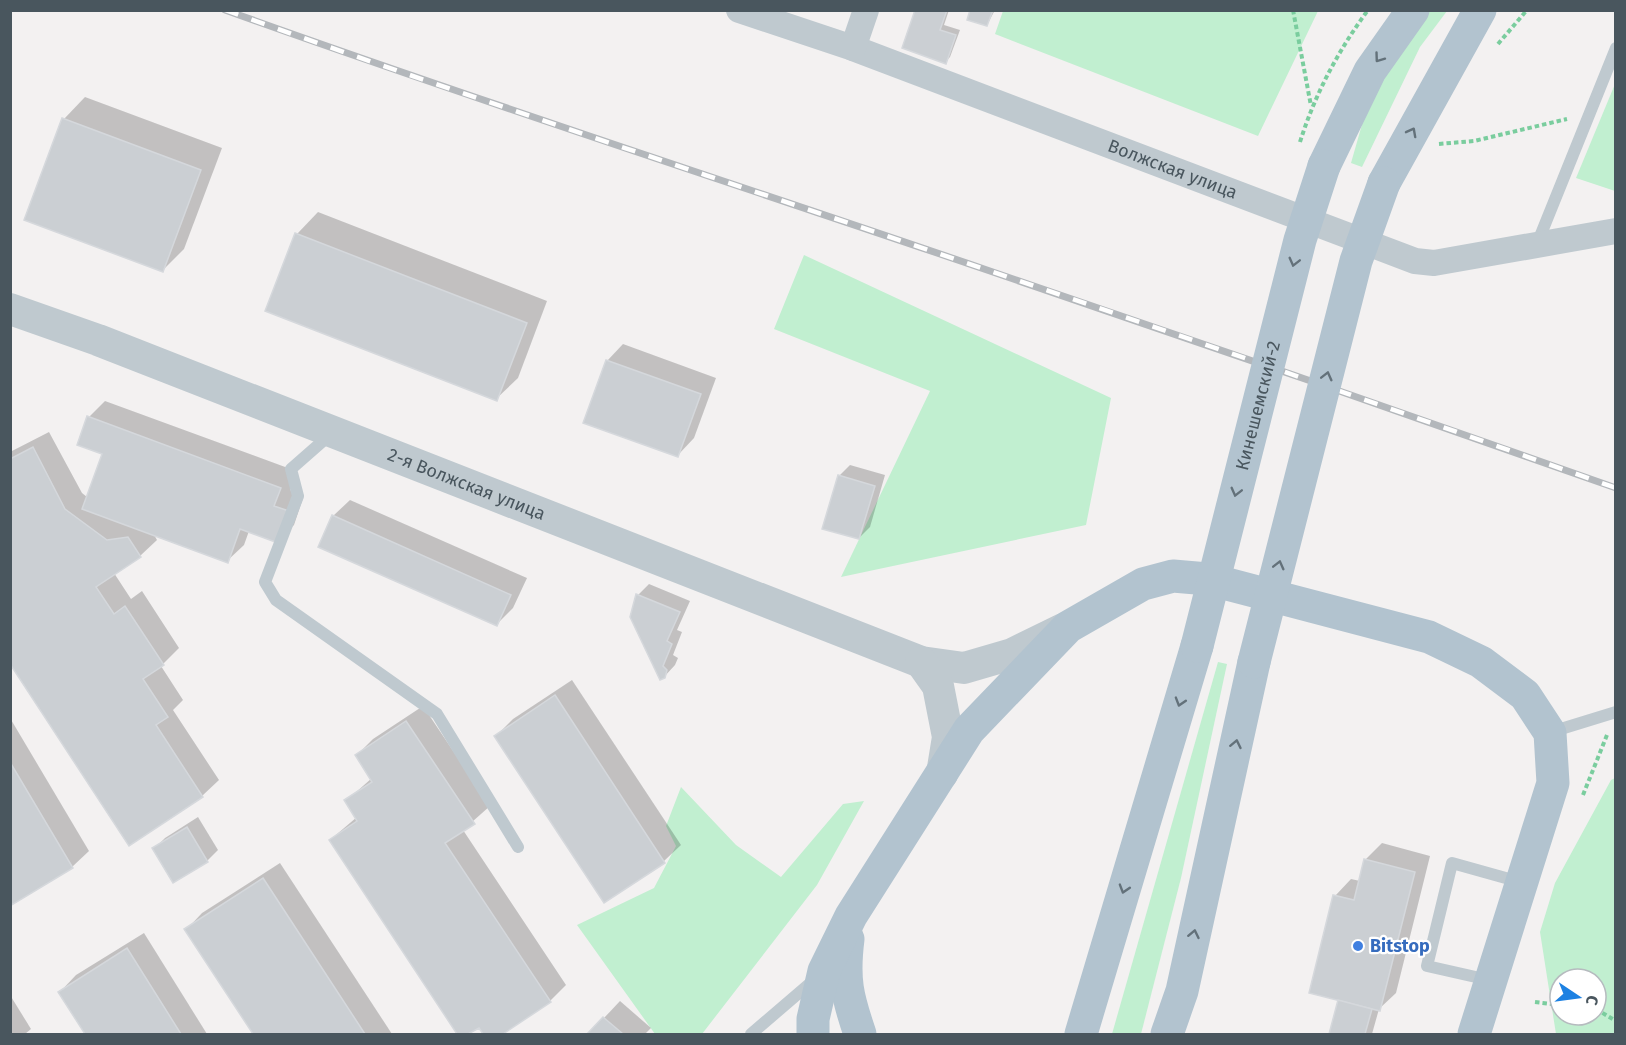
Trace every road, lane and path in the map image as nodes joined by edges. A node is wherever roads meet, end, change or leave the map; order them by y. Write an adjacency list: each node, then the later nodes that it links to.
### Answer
1 (739, 10): 7 (street, Волжская улица)
2 (866, 10): 7 (street)
3 (1293, 10): 9 (path)
4 (1368, 10): 9 (path)
5 (1413, 10): 26 (main road, Кинешемский-2, one-way to 26, bridge)
6 (1480, 10): 28 (main road, one-way to 6, bridge)
7 (853, 48): 14 (street, Волжская улица)
8 (1616, 48): 10 (lane)
9 (1311, 106): 12 (path)
10 (1588, 114): 11 (path); 14 (lane)
11 (1430, 145)
12 (1298, 147)
13 (1616, 231): 14 (street, Волжская улица)
14 (1537, 244)
15 (10, 309): 16 (street, 2-я Волжская улица)
16 (333, 432): 18 (street, 2-я Волжская улица); 22 (lane)
17 (1068, 627): 18 (street, 2-я Волжская улица); 20 (main road); 21 (main road)
18 (921, 662): 21 (street)
19 (1616, 712): 20 (lane)
20 (1550, 733): 23 (main road)
21 (941, 777): 24 (main road)
22 (518, 847)
23 (1521, 882): 27 (main road); 27 (lane)
24 (851, 916): 25 (main road); 33 (main road)
25 (824, 971): 31 (lane); 32 (main road)
26 (1097, 978): 34 (main road); 35 (main road)
27 (1490, 980): 38 (main road)
28 (1182, 991): 36 (main road); 37 (main road)
29 (1535, 1002): 30 (path)
30 (1548, 1004)
31 (751, 1035)
32 (813, 1035)
33 (860, 1035)
34 (1064, 1035)
35 (1082, 1035)
36 (1167, 1035)
37 (1178, 1035)
38 (1474, 1035)

